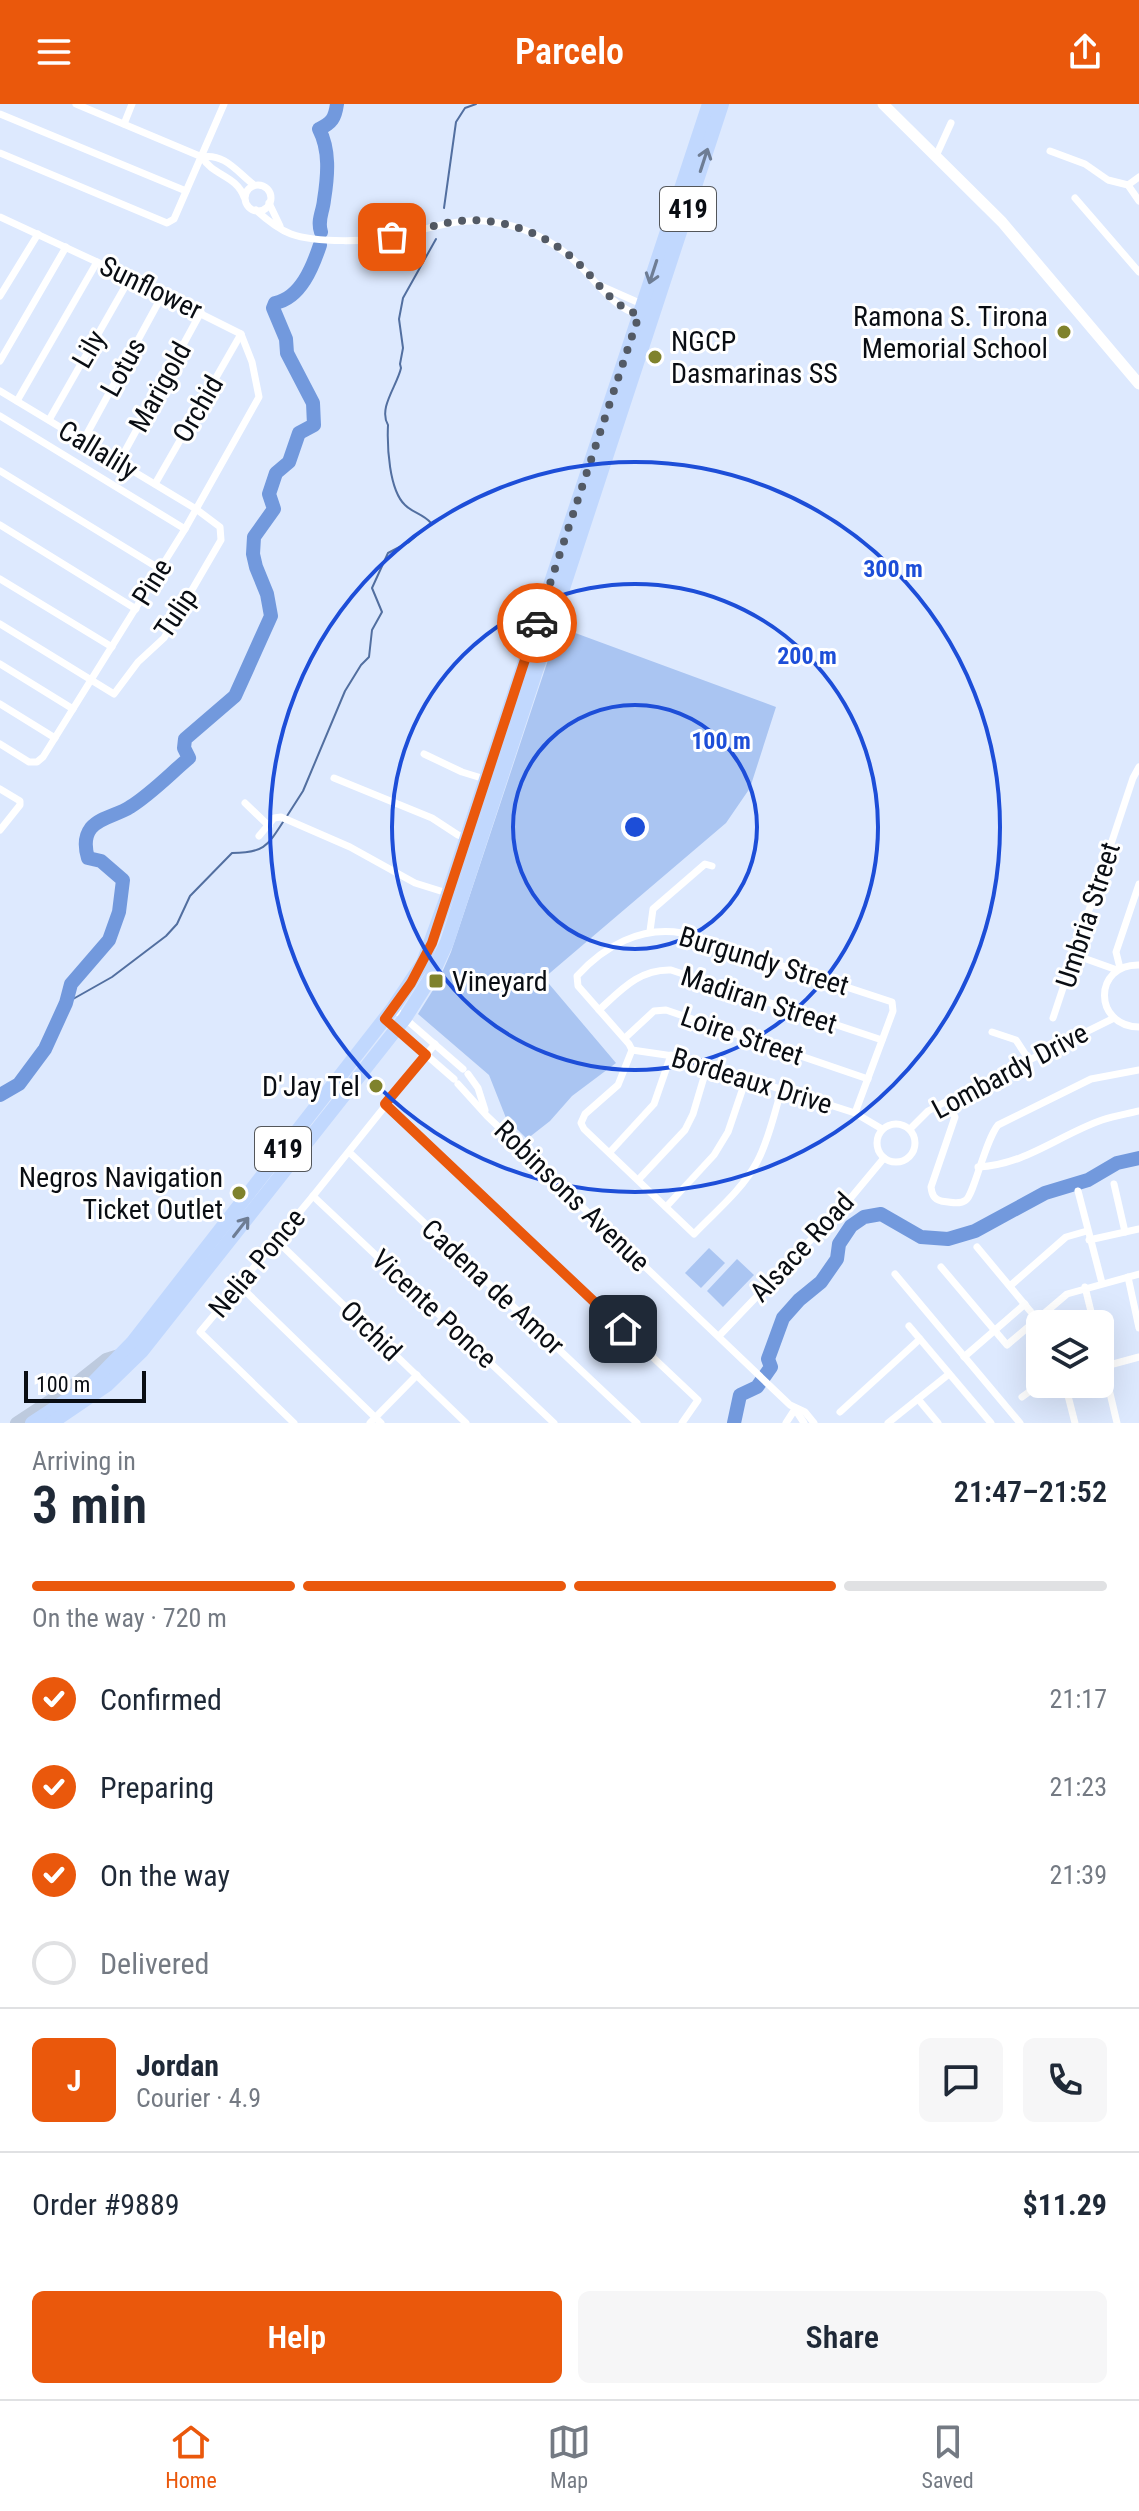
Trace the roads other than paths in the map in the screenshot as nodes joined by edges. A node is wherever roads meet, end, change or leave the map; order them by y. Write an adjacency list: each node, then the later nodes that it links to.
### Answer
1 (76, 104): 9 (street)
2 (132, 104): 9 (street)
3 (224, 104): 13 (street)
4 (709, 104): 33 (highway, 419, one-way to 33)
5 (722, 104): 33 (highway, 419, one-way to 5)
6 (883, 104): 12 (street)
7 (0, 114): 17 (street)
8 (951, 123): 12 (street)
9 (124, 124): 13 (street)
10 (1050, 151): 16 (street)
11 (0, 153): 17 (street)
12 (936, 156): 37 (street)
13 (202, 157): 15 (street); 17 (street); 18 (street)
14 (1139, 177): 16 (street)
15 (254, 185): 18 (street); 21 (street)
16 (1128, 185): 20 (street)
17 (186, 191)
18 (245, 198): 22 (street)
19 (1075, 198): 29 (street)
20 (1139, 201)
21 (269, 203): 22 (street); 25 (street)
22 (256, 210): 25 (street)
23 (3, 218): 24 (street); 26 (street, Sunflower)
24 (0, 230)
25 (284, 231): 33 (street)
26 (38, 234): 27 (street, Sunflower); 32 (street)
27 (66, 247): 28 (street, Sunflower); 36 (street)
28 (97, 262): 30 (street, Sunflower); 39 (street)
29 (1139, 272)
30 (130, 278): 31 (street, Sunflower); 41 (street, Lily)
31 (163, 294): 34 (street, Sunflower); 42 (street, Lotus)
32 (0, 296)
33 (645, 311): 64 (highway, 419)
34 (201, 312): 35 (street, Sunflower); 43 (street, Marigold)
35 (241, 334): 45 (street, Orchid); 46 (street, Pine)
36 (0, 361)
37 (1137, 379)
38 (0, 391): 39 (street, Callalily)
39 (17, 401): 41 (street, Callalily)
40 (0, 416): 48 (street)
41 (49, 420): 42 (street, Callalily)
42 (83, 441): 43 (street, Callalily)
43 (119, 462): 45 (street, Callalily)
44 (0, 471): 49 (street)
45 (155, 484): 46 (street, Callalily)
46 (196, 509): 48 (street, Pine); 55 (street, Tulip)
47 (0, 525): 51 (street)
48 (185, 529): 49 (street, Pine)
49 (160, 569): 51 (street, Pine)
50 (0, 579): 53 (street)
51 (136, 609): 53 (street, Pine)
52 (0, 624): 55 (street)
53 (112, 647): 55 (street, Pine)
54 (0, 664): 57 (street)
55 (91, 680): 57 (street, Pine)
56 (0, 704): 58 (street)
57 (73, 709): 58 (street, Pine)
58 (55, 738): 59 (street, Pine)
59 (0, 744)
60 (424, 754): 64 (street)
61 (1139, 767): 63 (street, Umbria Street)
62 (334, 778): 70 (street)
63 (1136, 779): 76 (street, Umbria Street)
64 (493, 781): 70 (highway, 419)
65 (0, 789): 68 (street)
66 (245, 803): 67 (street)
67 (269, 826): 69 (street); 73 (street)
68 (0, 830)
69 (259, 836)
70 (474, 840): 73 (highway, 419)
71 (712, 866): 75 (street)
72 (1139, 884): 74 (street)
73 (455, 896): 80 (highway, 419)
74 (1137, 897): 78 (street)
75 (650, 931): 79 (street, Burgundy Street); 86 (street, Burgundy Street)
76 (1075, 955): 78 (street); 81 (street, Umbria Street)
77 (1139, 965): 78 (street)
78 (1119, 969): 82 (street)
79 (599, 1010): 85 (street, Burgundy Street); 86 (street, Madiran Street)
80 (395, 1018): 87 (street, Robinsons Avenue); 89 (street, Robinsons Avenue); 137 (highway, 419); 153 (highway, 419, one-way to 80)
81 (1053, 1018)
82 (1114, 1018): 83 (street); 91 (street, Lombardy Drive)
83 (1139, 1027)
84 (992, 1032): 91 (street)
85 (625, 1038): 88 (street, Burgundy Street); 95 (street, Loire Street)
86 (882, 1040): 95 (street, Burgundy Street)
87 (435, 1044): 89 (street, Nelia Ponce); 101 (street, Robinsons Avenue)
88 (632, 1050): 90 (street, Bordeaux Drive); 105 (street)
89 (426, 1055): 98 (street, Nelia Ponce); 101 (street, Robinsons Avenue)
90 (671, 1055): 92 (street, Bordeaux Drive); 105 (street)
91 (1029, 1060): 97 (street, Lombardy Drive)
92 (707, 1067): 94 (street, Bordeaux Drive); 108 (street)
93 (1139, 1070): 107 (street)
94 (746, 1079): 96 (street, Bordeaux Drive); 112 (street)
95 (868, 1079): 100 (street, Burgundy Street)
96 (782, 1089): 100 (street, Bordeaux Drive); 112 (street)
97 (947, 1101): 102 (street, Lombardy Drive); 107 (street)
98 (385, 1104): 104 (street, Nelia Ponce); 158 (street)
99 (1139, 1111): 107 (street)
100 (855, 1113): 103 (street, Bordeaux Drive)
101 (487, 1116): 135 (street, Robinsons Avenue)
102 (910, 1129): 103 (street); 106 (street)
103 (880, 1131): 106 (street)
104 (349, 1152): 111 (street, Nelia Ponce); 157 (street, Cadena de Amor)
105 (610, 1152): 108 (street)
106 (884, 1158): 135 (street, Alsace Road)
107 (978, 1167)
108 (639, 1179): 112 (street)
109 (1114, 1184): 115 (street)
110 (1078, 1191): 114 (street)
111 (313, 1196): 116 (street, Nelia Ponce); 156 (street, Vicente Ponce)
112 (666, 1207)
113 (1139, 1229): 115 (street)
114 (1087, 1231): 117 (street); 125 (street)
115 (1125, 1232): 117 (street)
116 (276, 1240): 124 (street, Nelia Ponce); 142 (street, Orchid)
117 (1089, 1240): 123 (street)
118 (977, 1247): 125 (street)
119 (941, 1267): 133 (street)
120 (895, 1274): 138 (street)
121 (1139, 1274): 122 (street)
122 (1128, 1277): 123 (street); 131 (street)
123 (1102, 1283): 126 (street)
124 (238, 1284): 150 (street); 154 (street, Nelia Ponce)
125 (1010, 1286): 127 (street)
126 (1085, 1287): 129 (street); 130 (street)
127 (1025, 1304): 128 (street); 133 (street)
128 (1030, 1310)
129 (1052, 1310)
130 (1091, 1310)
131 (1138, 1323)
132 (909, 1326): 136 (street)
133 (994, 1331): 134 (street); 138 (street)
134 (1026, 1332)
135 (719, 1336): 148 (street, Robinsons Avenue)
136 (920, 1339): 141 (street); 149 (street)
137 (123, 1354): 151 (main road, 419); 152 (highway, 419)
138 (964, 1357): 165 (street)
139 (1139, 1357): 140 (street)
140 (1114, 1364)
141 (949, 1374): 147 (street); 164 (street)
142 (417, 1375): 150 (street); 155 (street, Orchid)
143 (1026, 1394): 144 (street)
144 (1022, 1397)
145 (1069, 1398): 166 (street)
146 (1110, 1398): 167 (street)
147 (918, 1399): 162 (street); 163 (street)
148 (792, 1407): 159 (street); 160 (street, Robinsons Avenue); 161 (street, Robinsons Avenue)
149 (840, 1412)
150 (375, 1421)
151 (16, 1423)
152 (32, 1423)
153 (51, 1423)
154 (294, 1423)
155 (466, 1423)
156 (554, 1423)
157 (637, 1423)
158 (682, 1423)
159 (786, 1423)
160 (804, 1423)
161 (814, 1423)
162 (888, 1423)
163 (938, 1423)
164 (991, 1423)
165 (1020, 1423)
166 (1075, 1423)
167 (1117, 1423)

